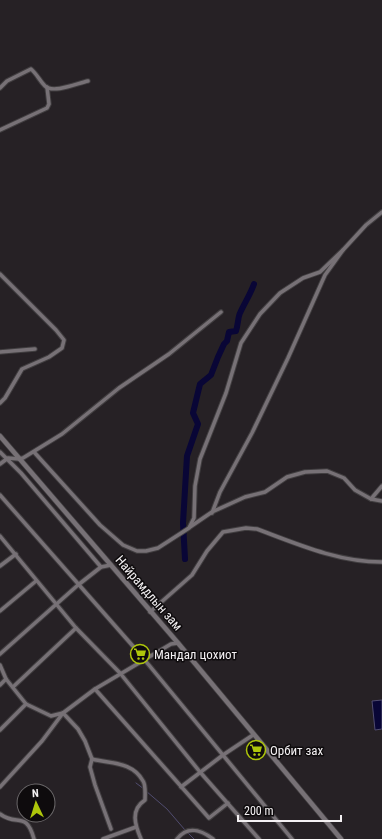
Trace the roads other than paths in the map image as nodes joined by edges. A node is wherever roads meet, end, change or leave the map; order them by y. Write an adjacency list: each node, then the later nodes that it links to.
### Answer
1 (88, 81): 2 (street)
2 (46, 87): 3 (street); 4 (street)
3 (0, 88)
4 (0, 130)
5 (382, 212): 6 (street)
6 (343, 250): 22 (street); 23 (street)
7 (0, 274): 11 (street)
8 (221, 312): 14 (street)
9 (35, 349): 10 (street)
10 (0, 352)
11 (0, 403)
12 (0, 436): 16 (main road, Найрамдлын зам)
13 (0, 452): 15 (street)
14 (34, 452): 16 (street); 23 (street)
15 (7, 459): 16 (street); 17 (street); 29 (street)
16 (19, 459): 27 (main road, Найрамдлын зам)
17 (0, 464)
18 (382, 486): 20 (street)
19 (0, 495): 31 (street)
20 (371, 499): 21 (street); 22 (street)
21 (382, 501)
22 (212, 513): 23 (street)
23 (188, 528)
24 (0, 536): 25 (street)
25 (16, 554): 28 (street); 30 (street)
26 (382, 562): 34 (street)
27 (110, 565): 29 (street); 34 (main road, Найрамдлын зам)
28 (0, 566)
29 (101, 567): 31 (street)
30 (36, 581): 32 (street); 33 (street)
31 (78, 585): 32 (street); 38 (street)
32 (56, 605): 35 (street); 37 (street)
33 (0, 611)
34 (150, 612): 36 (main road, Найрамдлын зам)
35 (76, 628): 40 (street); 43 (street)
36 (178, 643): 38 (street); 48 (main road, Найрамдлын зам)
37 (0, 654)
38 (143, 660): 40 (street); 49 (street)
39 (0, 665): 41 (street)
40 (120, 673): 44 (street); 51 (street)
41 (6, 679): 42 (street); 43 (street)
42 (0, 685)
43 (13, 687): 45 (street)
44 (95, 689): 46 (street); 53 (street)
45 (26, 704): 46 (street); 47 (street)
46 (63, 713): 50 (street); 52 (street)
47 (0, 730)
48 (253, 735): 49 (street); 65 (main road, Найрамдлын зам)
49 (223, 755): 51 (street); 64 (street)
50 (92, 759): 56 (street); 57 (street)
51 (200, 772): 53 (street); 54 (street)
52 (0, 787)
53 (181, 787): 54 (street)
54 (228, 803): 63 (street)
55 (0, 814): 58 (street)
56 (136, 827): 59 (street); 60 (street)
57 (111, 829)
58 (34, 839)
59 (103, 839)
60 (141, 839)
61 (177, 839): 62 (street)
62 (214, 839)
63 (259, 839)
64 (292, 839)
65 (341, 839)

